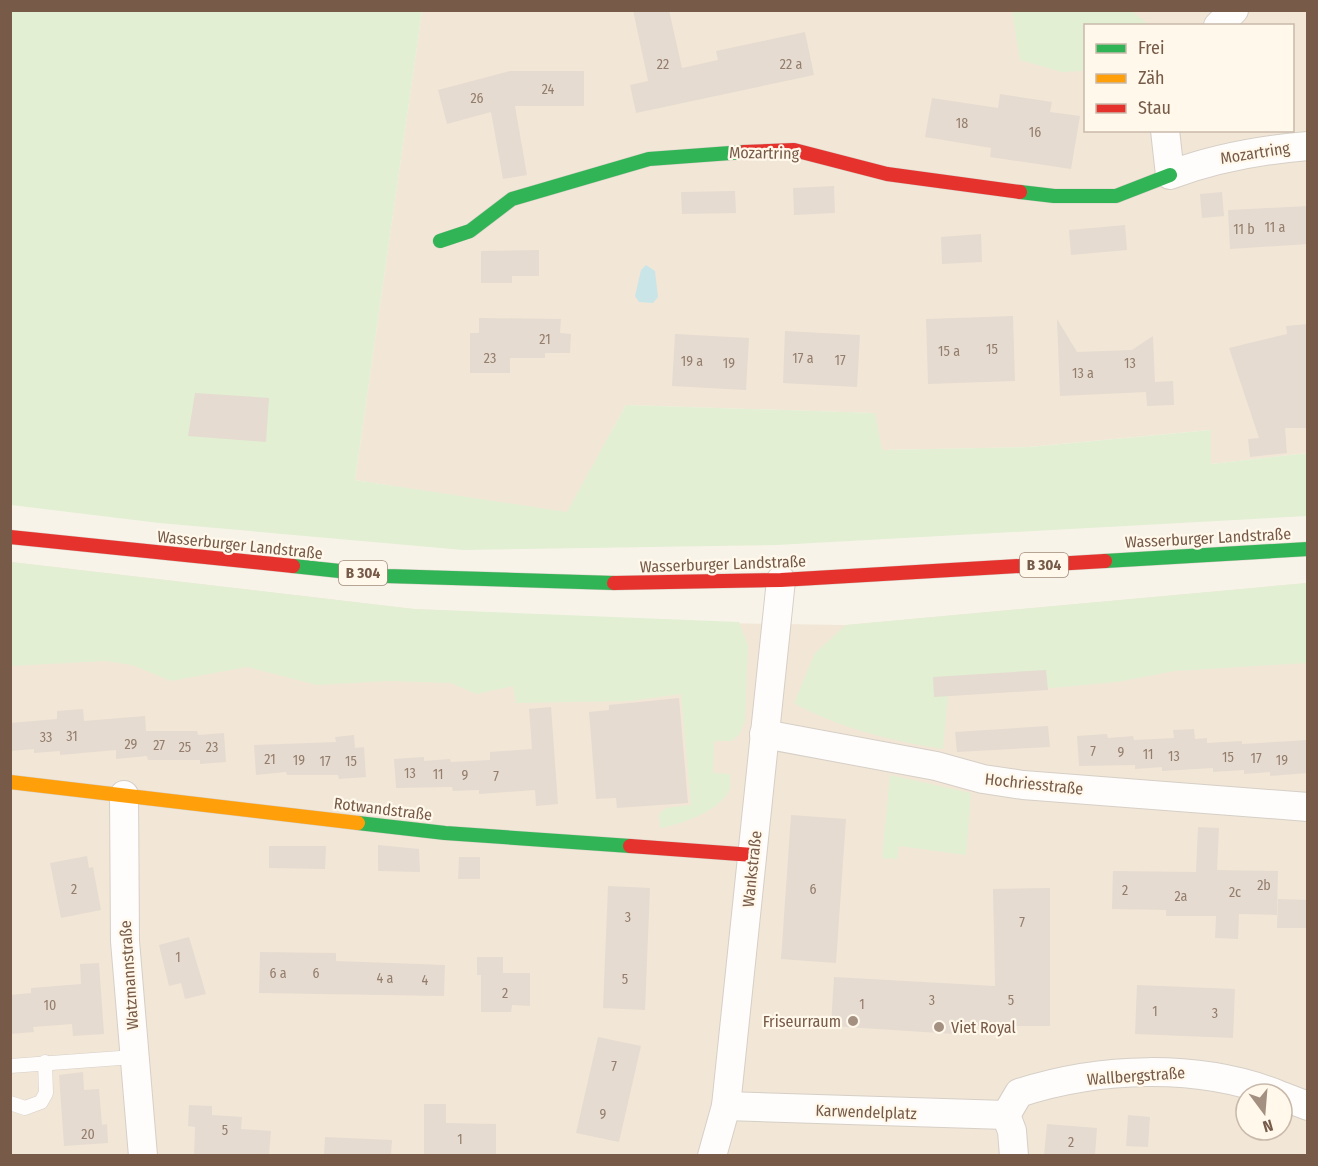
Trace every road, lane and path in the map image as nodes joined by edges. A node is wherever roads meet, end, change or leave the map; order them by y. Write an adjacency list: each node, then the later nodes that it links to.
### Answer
1 (1234, 10): 2 (street)
2 (1220, 24)
3 (1165, 132): 5 (street)
4 (1308, 146): 5 (street, Mozartring)
5 (1170, 176): 6 (street, Mozartring)
6 (440, 241)
7 (10, 537): 9 (street, Wasserburger Landstraße / B 304)
8 (1308, 549): 9 (street, Wasserburger Landstraße / B 304)
9 (781, 580): 10 (street, Wankstraße)
10 (764, 734): 13 (street, Hochriesstraße); 14 (street, Wankstraße)
11 (10, 782): 12 (street, Rotwandstraße)
12 (124, 795): 14 (street, Rotwandstraße); 15 (street, Watzmannstraße)
13 (1308, 807)
14 (753, 855): 20 (street, Wankstraße)
15 (134, 1057): 16 (lane); 22 (street, Watzmannstraße)
16 (45, 1062): 17 (lane); 19 (lane)
17 (10, 1066)
18 (1234, 1082): 21 (street, Wallbergstraße)
19 (10, 1103)
20 (726, 1106): 21 (street, Karwendelplatz); 23 (street, Wankstraße)
21 (1006, 1115): 24 (street)
22 (143, 1155)
23 (712, 1155)
24 (1014, 1155)

